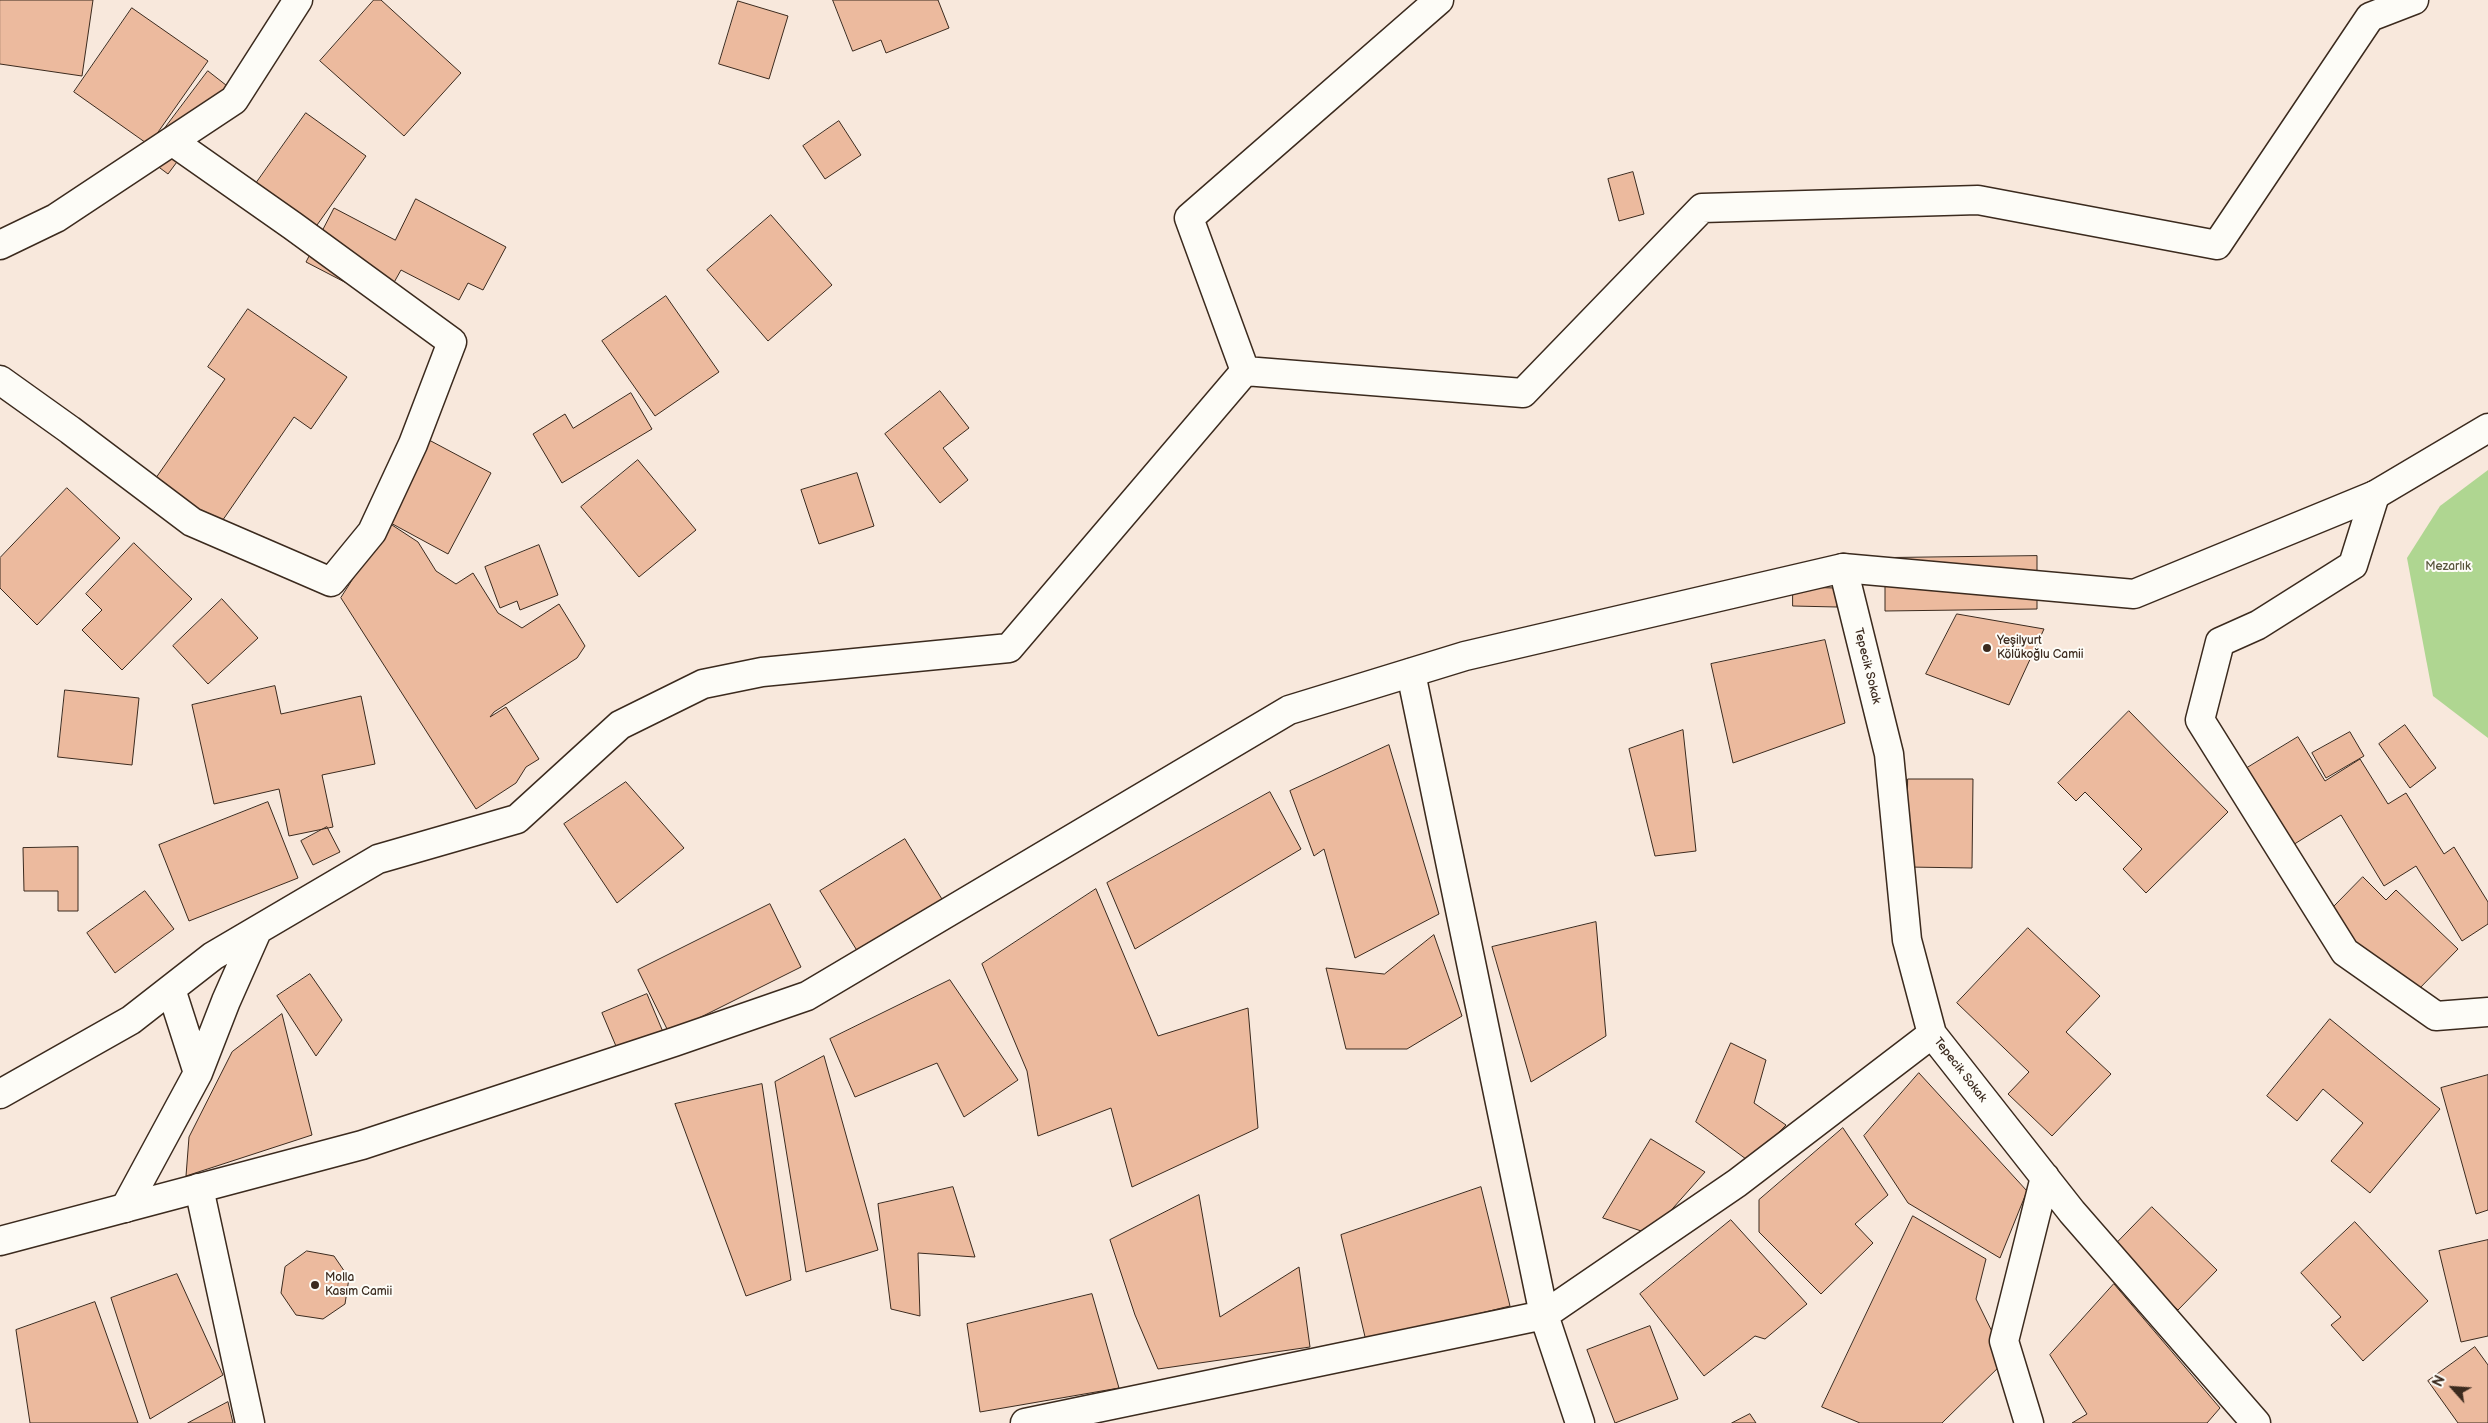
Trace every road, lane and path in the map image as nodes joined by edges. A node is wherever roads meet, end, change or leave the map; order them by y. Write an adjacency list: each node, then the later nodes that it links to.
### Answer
1 (298, 0): 4 (street)
2 (1439, 0): 6 (street)
3 (2414, 0): 6 (street)
4 (172, 141): 5 (street); 7 (street)
5 (0, 245)
6 (1245, 371): 12 (street)
7 (0, 380)
8 (2488, 428): 9 (street)
9 (2375, 495): 10 (street); 14 (street)
10 (1843, 568): 11 (street); 15 (street, Tepecik Sokak)
11 (1410, 673): 19 (street); 22 (street)
12 (257, 931): 13 (street); 16 (street)
13 (171, 989): 16 (street); 17 (street)
14 (2488, 1012)
15 (1932, 1034): 18 (street, Tepecik Sokak); 22 (street)
16 (198, 1072): 20 (street)
17 (0, 1094)
18 (2044, 1177): 26 (street); 27 (street, Tepecik Sokak)
19 (199, 1188): 20 (street); 23 (street)
20 (125, 1208): 21 (street)
21 (0, 1241)
22 (1544, 1315): 24 (street); 25 (street)
23 (250, 1423)
24 (1025, 1423)
25 (1580, 1423)
26 (2030, 1423)
27 (2256, 1423)

